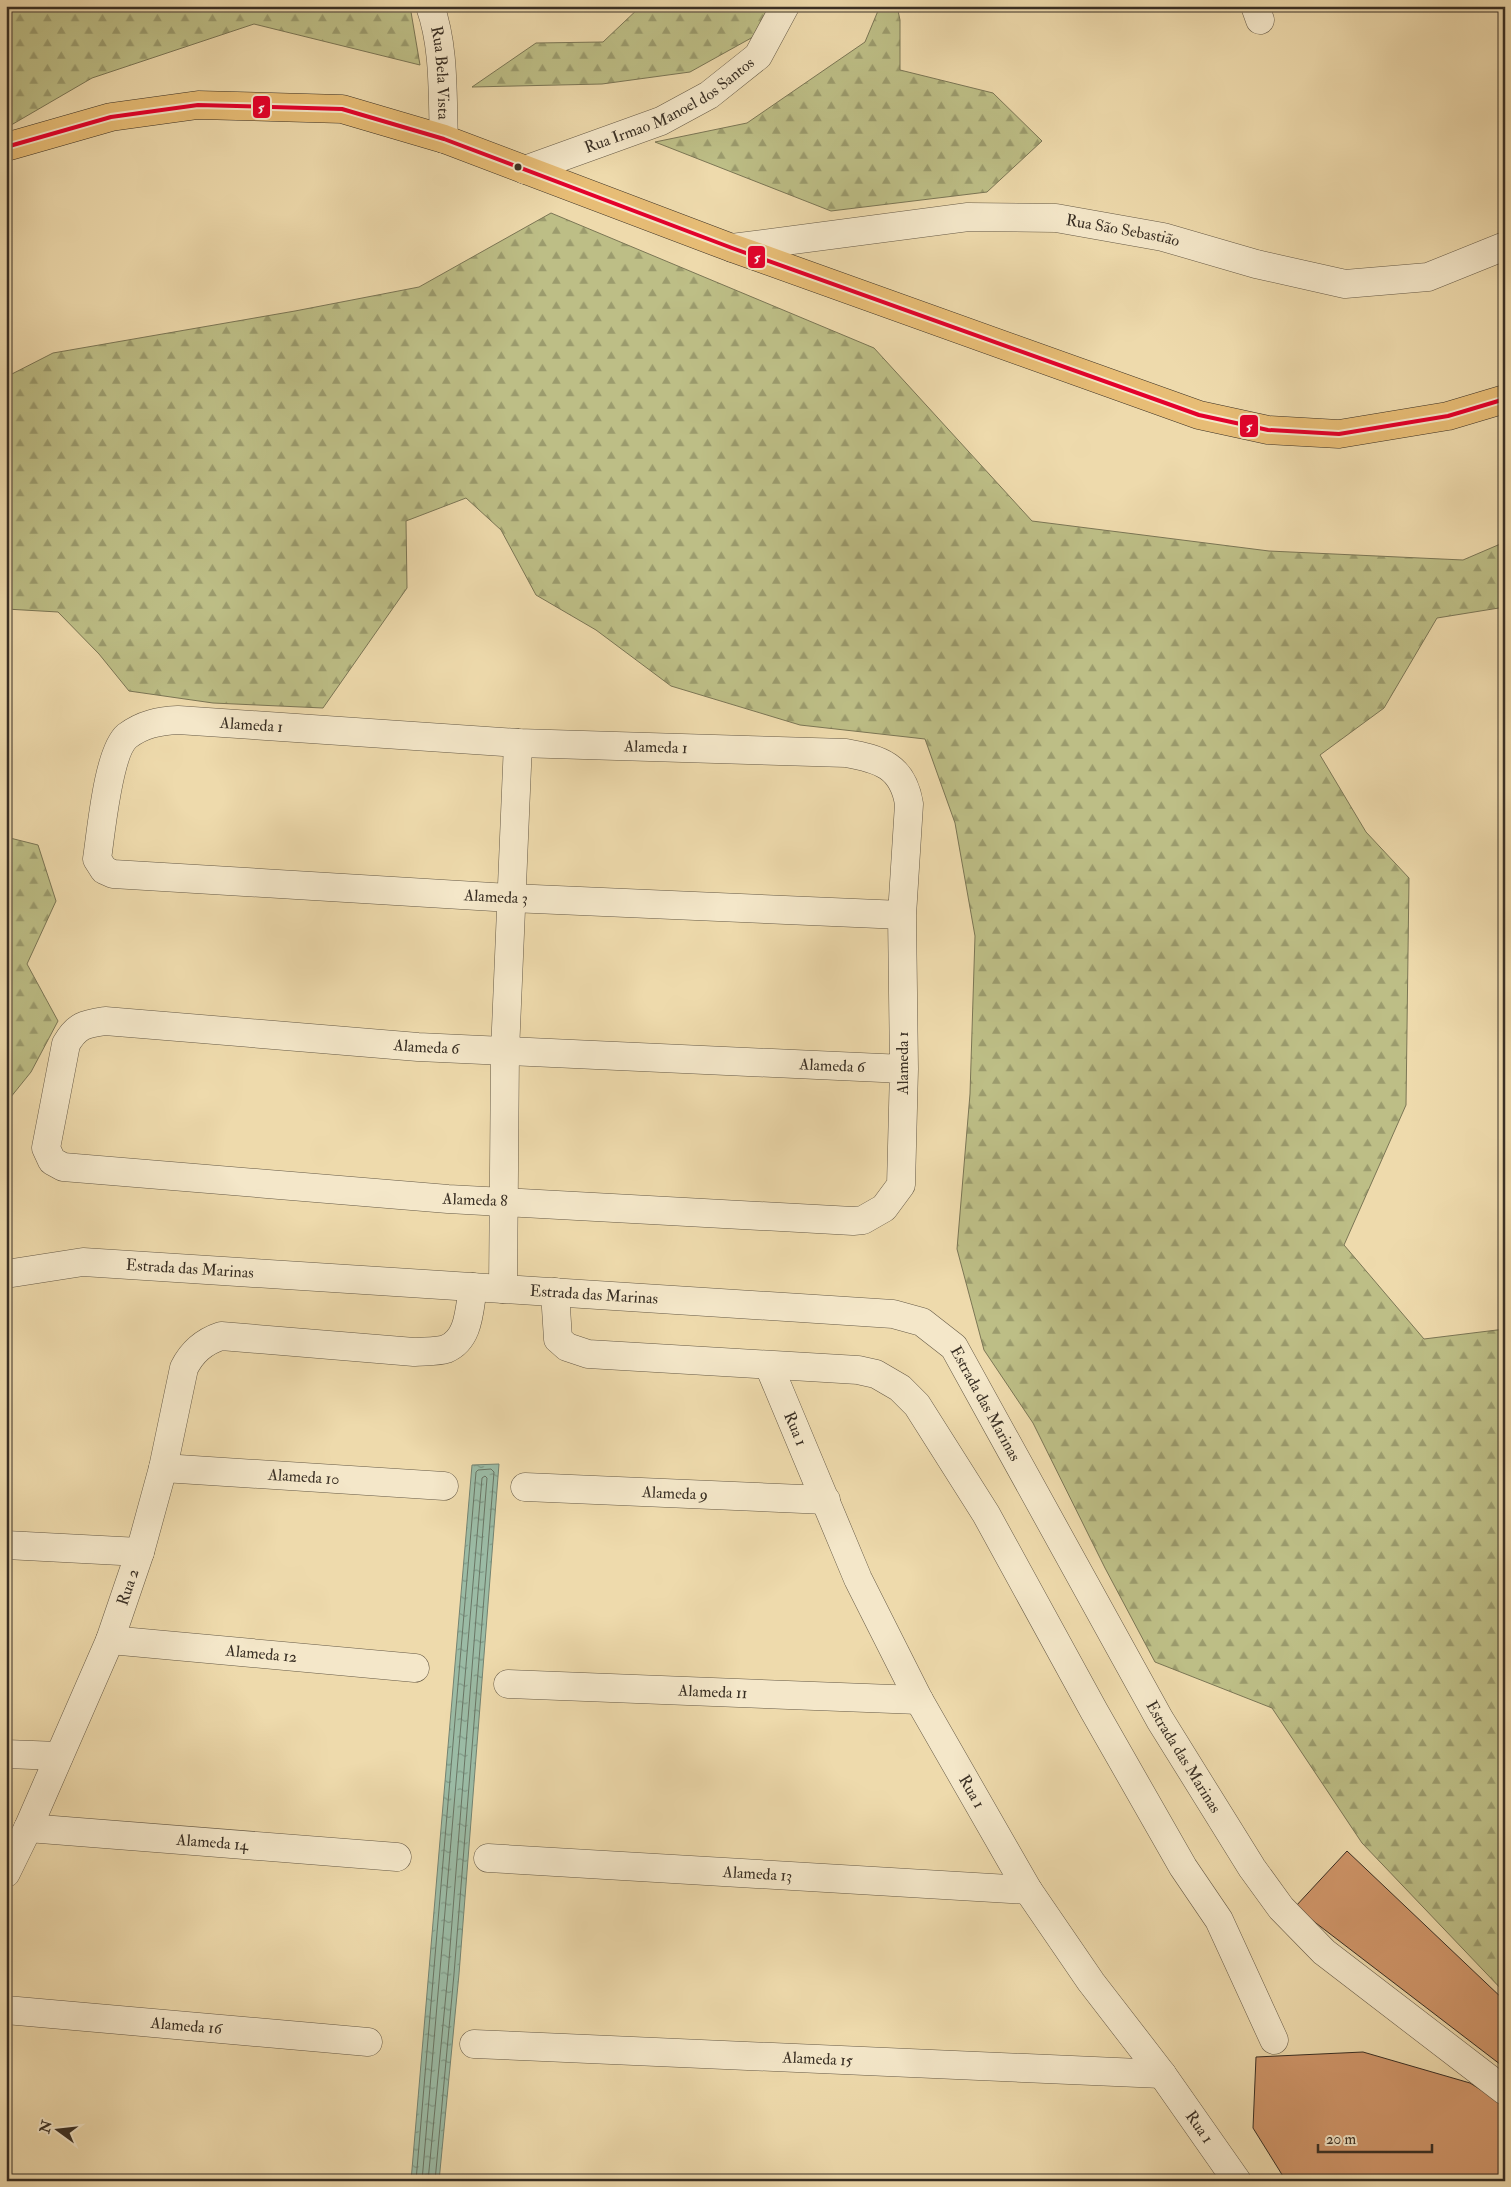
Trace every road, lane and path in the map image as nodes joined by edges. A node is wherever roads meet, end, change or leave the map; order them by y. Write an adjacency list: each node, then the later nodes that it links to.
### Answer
1 (430, 6): 3 (street, Rua Bela Vista)
2 (785, 6): 5 (street, Rua Irmao Manoel dos Santos)
3 (444, 139): 4 (highway); 5 (highway)
4 (6, 147)
5 (524, 170): 7 (highway)
6 (1505, 246): 7 (street, Rua São Sebastião)
7 (732, 248): 8 (highway)
8 (1505, 399)
9 (518, 743): 10 (street, Alameda 1); 11 (street); 12 (street, Alameda 1)
10 (97, 859): 11 (street, Alameda 3)
11 (512, 898): 12 (street, Alameda 3); 13 (street)
12 (902, 915): 14 (street, Alameda 1)
13 (505, 1052): 14 (street, Alameda 6); 15 (street, Alameda 6); 17 (street)
14 (904, 1069): 16 (street, Alameda 1)
15 (46, 1148): 17 (street, Alameda 8)
16 (901, 1185): 17 (street, Alameda 8)
17 (503, 1201): 20 (street)
18 (6, 1274): 19 (street, Estrada das Marinas)
19 (473, 1287): 20 (street, Estrada das Marinas); 23 (street, Rua 2)
20 (503, 1289): 21 (street, Estrada das Marinas)
21 (555, 1292): 22 (street); 45 (street, Estrada das Marinas)
22 (769, 1366): 26 (street, Rua 1); 41 (street)
23 (163, 1468): 24 (street, Alameda 10); 28 (street, Rua 2)
24 (444, 1486)
25 (525, 1488): 26 (street, Alameda 9)
26 (826, 1500): 32 (street, Rua 1)
27 (6, 1545): 28 (street)
28 (140, 1552): 29 (street, Rua 2)
29 (110, 1640): 30 (street, Alameda 12); 34 (street, Rua 2)
30 (415, 1668)
31 (508, 1684): 32 (street, Alameda 11)
32 (919, 1700): 39 (street, Rua 1)
33 (6, 1754): 34 (street)
34 (59, 1756): 35 (street, Rua 2)
35 (28, 1828): 36 (street, Alameda 14); 38 (street, Rua 2)
36 (396, 1857)
37 (488, 1858): 39 (street, Alameda 13)
38 (6, 1874)
39 (1028, 1890): 44 (street, Rua 1)
40 (6, 2010): 42 (street, Alameda 16)
41 (1274, 2040)
42 (368, 2042)
43 (474, 2044): 44 (street, Alameda 15)
44 (1162, 2074): 46 (street, Rua 1)
45 (1505, 2091)
46 (1237, 2181)

